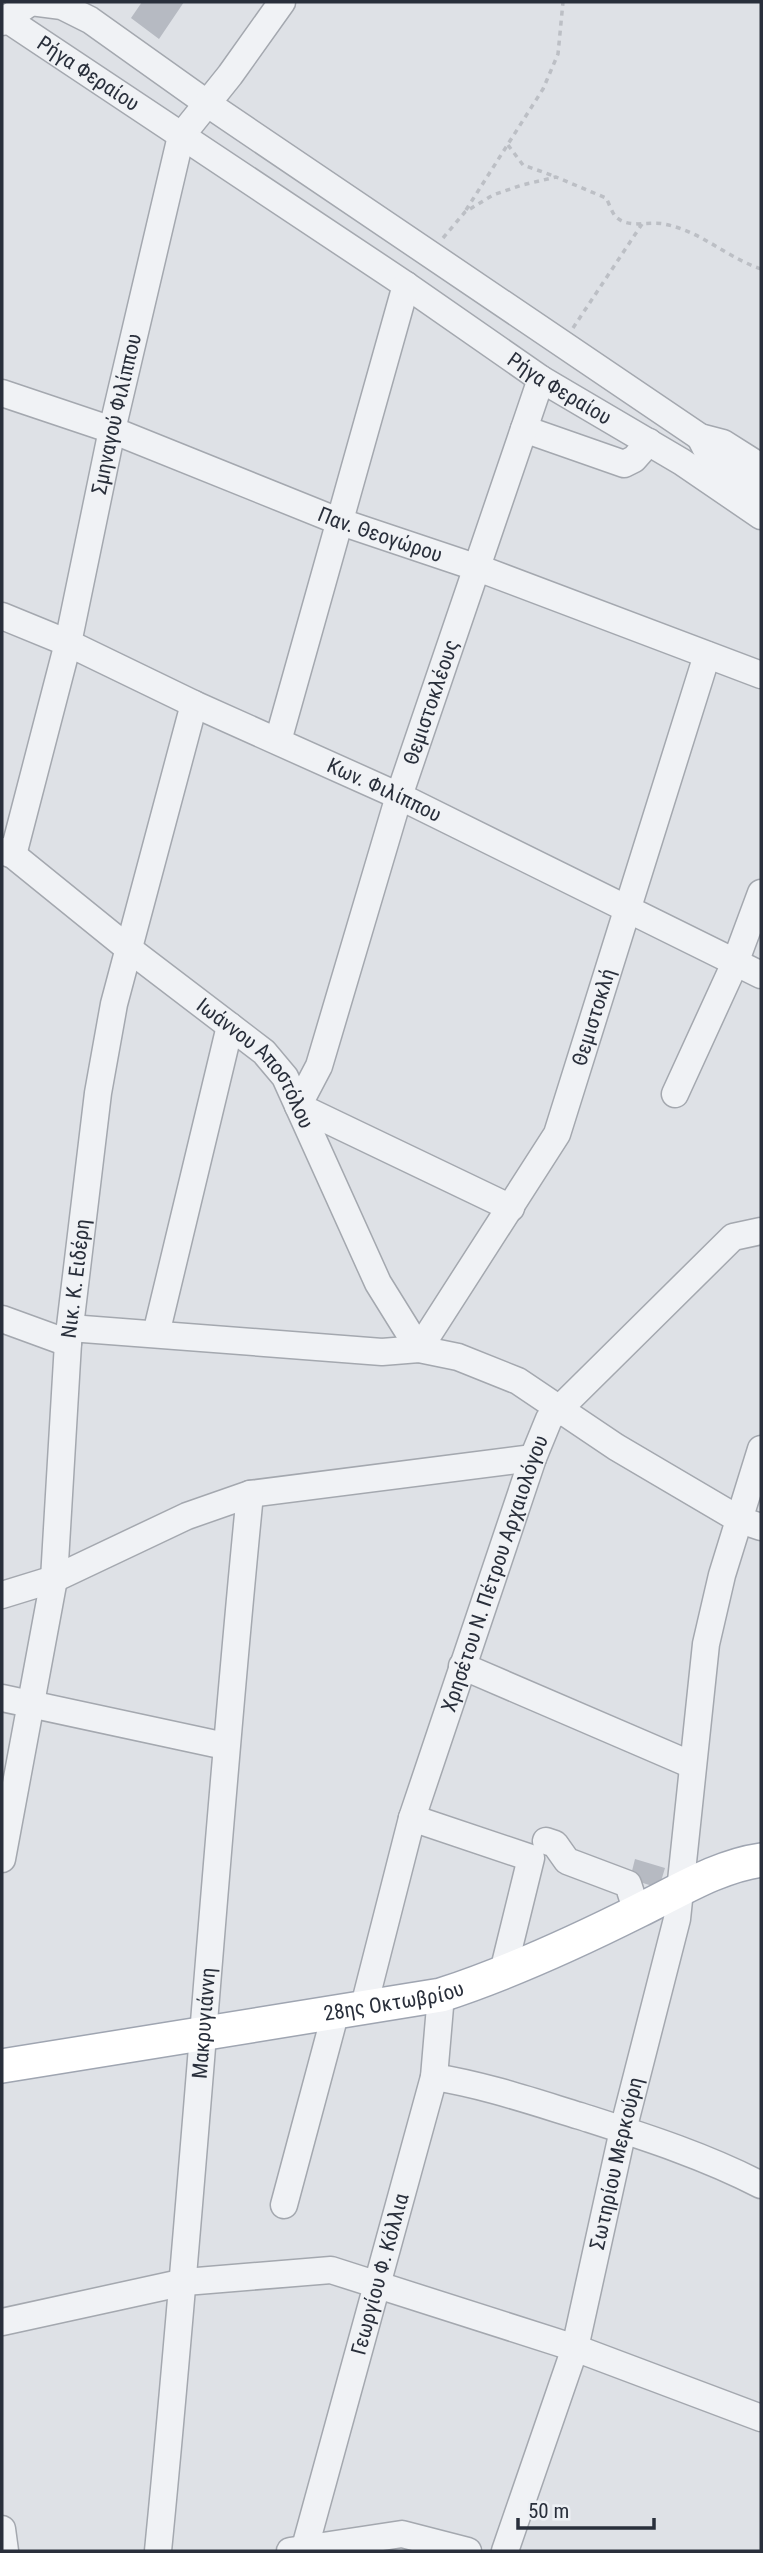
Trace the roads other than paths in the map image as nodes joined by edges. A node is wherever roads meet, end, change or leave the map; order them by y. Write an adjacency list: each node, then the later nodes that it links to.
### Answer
1 (282, 2): 3 (street, Σμηναγού Φιλίππου)
2 (3, 20): 3 (street, Ρήγα Φεραίου); 4 (street, Ρήγα Φεραίου)
3 (208, 104): 4 (street, Σμηναγού Φιλίππου); 10 (street, Ρήγα Φεραίου)
4 (181, 135): 5 (street, Ρήγα Φεραίου); 9 (street, Σμηναγού Φιλίππου)
5 (406, 285): 6 (street, Ρήγα Φεραίου); 16 (street)
6 (541, 379): 8 (street, Θεμιστοκλέους); 11 (street, Ρήγα Φεραίου)
7 (2, 393): 9 (street, Παν. Θεογώρου)
8 (524, 429): 11 (street); 17 (street, Θεμιστοκλέους)
9 (112, 430): 16 (street, Παν. Θεογώρου); 19 (street, Σμηναγού Φιλίππου)
10 (700, 437): 12 (street); 13 (street, Ρήγα Φεραίου); 14 (street, Ρήγα Φεραίου)
11 (649, 442): 12 (street, Ρήγα Φεραίου)
12 (682, 462): 15 (street, Ρήγα Φεραίου)
13 (761, 467)
14 (761, 491)
15 (761, 516)
16 (338, 521): 17 (street, Παν. Θεογώρου); 23 (street)
17 (478, 568): 20 (street, Παν. Θεογώρου); 24 (street, Θεμιστοκλέους)
18 (2, 616): 19 (street, Κων. Φιλίππου)
19 (68, 643): 22 (street, Κων. Φιλίππου); 25 (street, Σμηναγού Φιλίππου)
20 (707, 655): 21 (street, Παν. Θεογώρου); 27 (street, Θεμιστοκλή)
21 (761, 675)
22 (194, 704): 23 (street, Κων. Φιλίππου); 28 (street, Νικ. Κ. Ειδέρη)
23 (278, 741): 24 (street, Κων. Φιλίππου)
24 (399, 796): 27 (street, Κων. Φιλίππου); 33 (street, Θεμιστοκλέους)
25 (8, 853): 28 (street, Ιωάννου Αποστόλου)
26 (761, 893): 29 (street)
27 (629, 912): 29 (street, Κων. Φιλίππου); 34 (street, Θεμιστοκλή)
28 (129, 949): 31 (street, Ιωάννου Αποστόλου); 38 (street, Νικ. Κ. Ειδέρη)
29 (735, 963): 30 (street, Κων. Φιλίππου); 32 (street)
30 (761, 975)
31 (230, 1026): 33 (street, Ιωάννου Αποστόλου); 37 (street)
32 (675, 1094)
33 (298, 1106): 34 (street); 39 (street, Ιωάννου Αποστόλου)
34 (511, 1208): 39 (street, Θεμιστοκλή)
35 (761, 1231): 40 (street, Χρησέτου Ν. Πέτρου Αρχαιολόγου)
36 (2, 1319): 38 (street)
37 (156, 1334): 38 (street); 39 (street)
38 (69, 1335): 45 (street, Νικ. Κ. Ειδέρη)
39 (419, 1349): 40 (street)
40 (559, 1410): 42 (street, Χρησέτου Ν. Πέτρου Αρχαιολόγου); 44 (street)
41 (761, 1449): 44 (street, Σωτηρίου Μερκούρη)
42 (533, 1458): 43 (street); 47 (street, Χρησέτου Ν. Πέτρου Αρχαιολόγου)
43 (250, 1494): 45 (street); 50 (street, Μακρυγιάννη)
44 (751, 1524): 51 (street, Σωτηρίου Μερκούρη)
45 (54, 1579): 46 (street); 49 (street, Νικ. Κ. Ειδέρη)
46 (2, 1595)
47 (463, 1666): 51 (street); 52 (street, Χρησέτου Ν. Πέτρου Αρχαιολόγου)
48 (2, 1698): 49 (street)
49 (31, 1707): 50 (street); 54 (street, Νικ. Κ. Ειδέρη)
50 (225, 1746): 61 (street, Μακρυγιάννη)
51 (692, 1765): 56 (street, Σωτηρίου Μερκούρη)
52 (412, 1818): 58 (street); 60 (street, Χρησέτου Ν. Πέτρου Αρχαιολόγου)
53 (546, 1841): 57 (street)
54 (2, 1859)
55 (761, 1860): 56 (main road, 28ης Οκτωβρίου)
56 (678, 1891): 57 (main road, 28ης Οκτωβρίου); 64 (street, Σωτηρίου Μερκούρη)
57 (637, 1912): 58 (main road, 28ης Οκτωβρίου)
58 (502, 1976): 59 (main road, 28ης Οκτωβρίου)
59 (441, 1995): 60 (main road, 28ης Οκτωβρίου); 63 (street, Γεωργίου Φ. Κόλλια)
60 (350, 2008): 61 (main road, 28ης Οκτωβρίου); 66 (street, Χρησέτου Ν. Πέτρου Αρχαιολόγου)
61 (202, 2034): 62 (main road, 28ης Οκτωβρίου); 67 (street, Μακρυγιάννη)
62 (2, 2066)
63 (434, 2077): 64 (street); 68 (street, Γεωργίου Φ. Κόλλια)
64 (623, 2130): 65 (street); 70 (street, Σωτηρίου Μερκούρη)
65 (761, 2185)
66 (284, 2206)
67 (185, 2282): 68 (street); 69 (street); 75 (street, Μακρυγιάννη)
68 (377, 2285): 70 (street); 73 (street, Γεωργίου Φ. Κόλλια)
69 (2, 2322)
70 (575, 2348): 71 (street); 77 (street, Σωτηρίου Μερκούρη)
71 (761, 2418)
72 (2, 2529): 74 (street)
73 (300, 2550): 76 (street)
74 (5, 2551)
75 (158, 2551)
76 (468, 2551)
77 (505, 2551)

